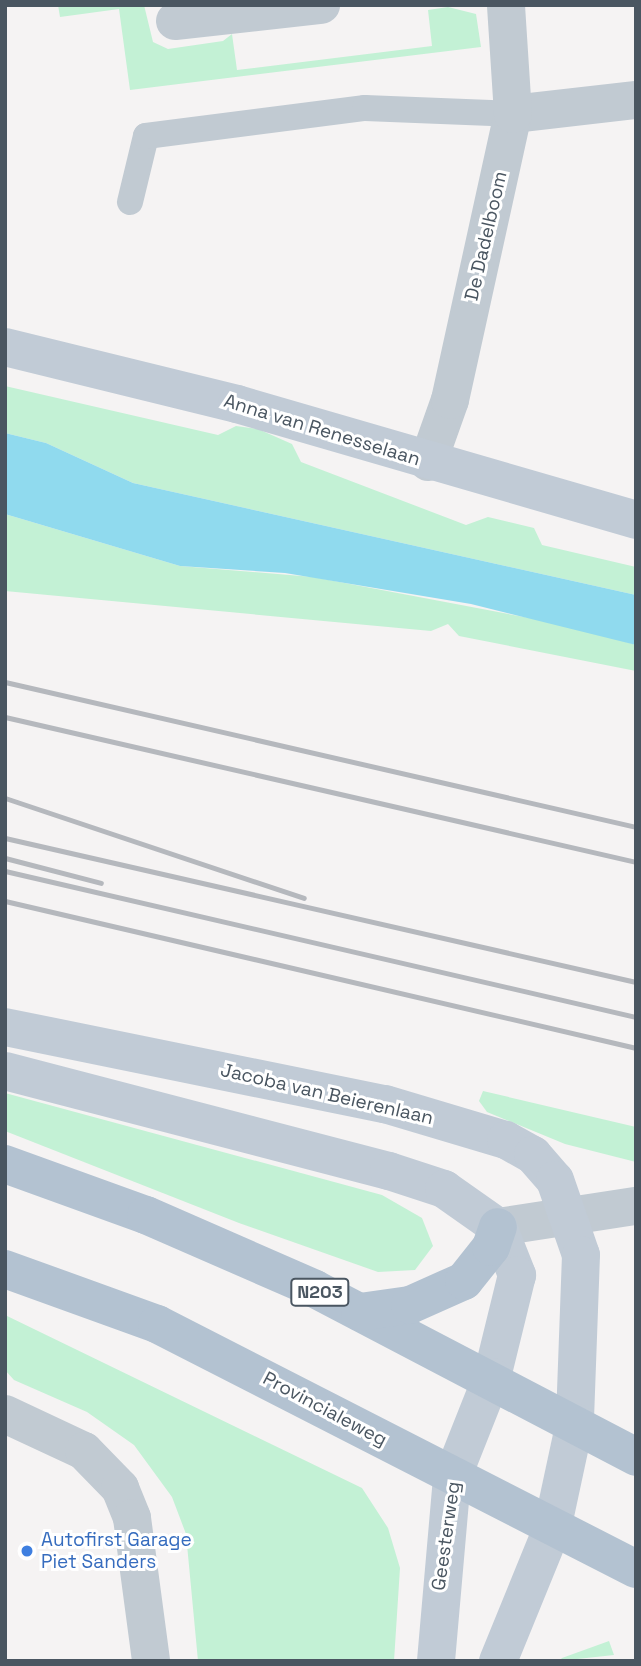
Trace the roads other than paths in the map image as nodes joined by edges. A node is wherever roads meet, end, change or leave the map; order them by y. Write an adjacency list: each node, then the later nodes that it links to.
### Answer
1 (321, 5): 3 (street)
2 (506, 5): 5 (street, De Dadelboom)
3 (174, 21)
4 (636, 100): 5 (street)
5 (513, 114): 6 (lane); 8 (street, De Dadelboom)
6 (130, 202)
7 (5, 347): 8 (main road, Anna van Renesselaan)
8 (428, 462): 9 (main road, Anna van Renesselaan)
9 (636, 520)
10 (5, 1027): 14 (main road, Jacoba van Beierenlaan)
11 (5, 1071): 15 (main road)
12 (5, 1164): 17 (main road, N203)
13 (636, 1206): 14 (street)
14 (572, 1219): 15 (street); 20 (main road, Jacoba van Beierenlaan)
15 (498, 1227): 17 (main road); 18 (main road)
16 (5, 1269): 22 (main road, Provincialeweg)
17 (360, 1312): 18 (main road, N203)
18 (492, 1377): 20 (main road, N203); 22 (main road, Geesterweg)
19 (5, 1414): 25 (street)
20 (575, 1422): 21 (main road, N203); 23 (main road)
21 (636, 1457)
22 (452, 1478): 23 (main road, Provincialeweg); 26 (main road, Geesterweg)
23 (552, 1529): 24 (main road, Provincialeweg); 27 (main road)
24 (636, 1569)
25 (151, 1661)
26 (436, 1661)
27 (498, 1661)

